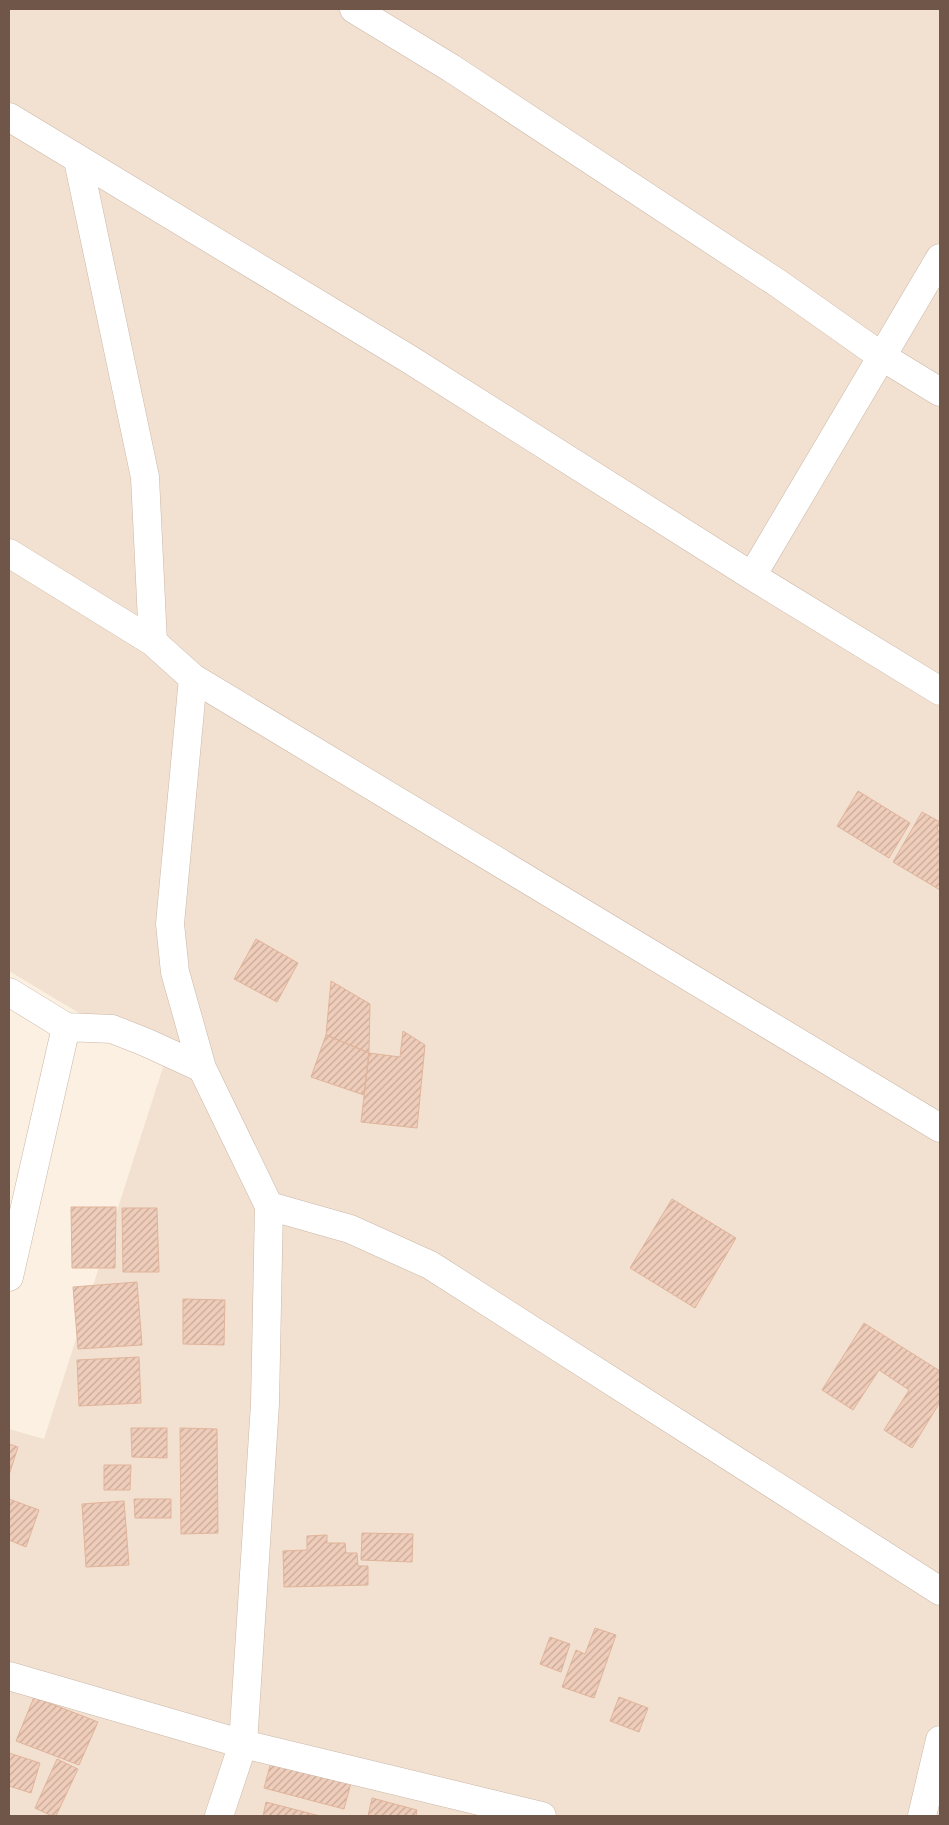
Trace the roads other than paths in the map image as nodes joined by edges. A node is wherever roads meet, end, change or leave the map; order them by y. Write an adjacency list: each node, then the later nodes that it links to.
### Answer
1 (354, 9): 5 (street)
2 (9, 117): 3 (street)
3 (78, 160): 8 (street); 9 (street)
4 (940, 258): 5 (street)
5 (881, 356): 6 (street); 8 (street)
6 (940, 392)
7 (9, 553): 9 (street)
8 (752, 576): 11 (street)
9 (153, 642): 10 (street)
10 (193, 678): 14 (street); 15 (street)
11 (940, 691)
12 (9, 992): 13 (street)
13 (66, 1027): 14 (street); 17 (street)
14 (202, 1068): 16 (street)
15 (940, 1128)
16 (269, 1206): 18 (street); 21 (street)
17 (9, 1277)
18 (940, 1591)
19 (9, 1676): 21 (street)
20 (940, 1740): 24 (street)
21 (243, 1744): 22 (street); 23 (street)
22 (220, 1816)
23 (542, 1816)
24 (922, 1816)

